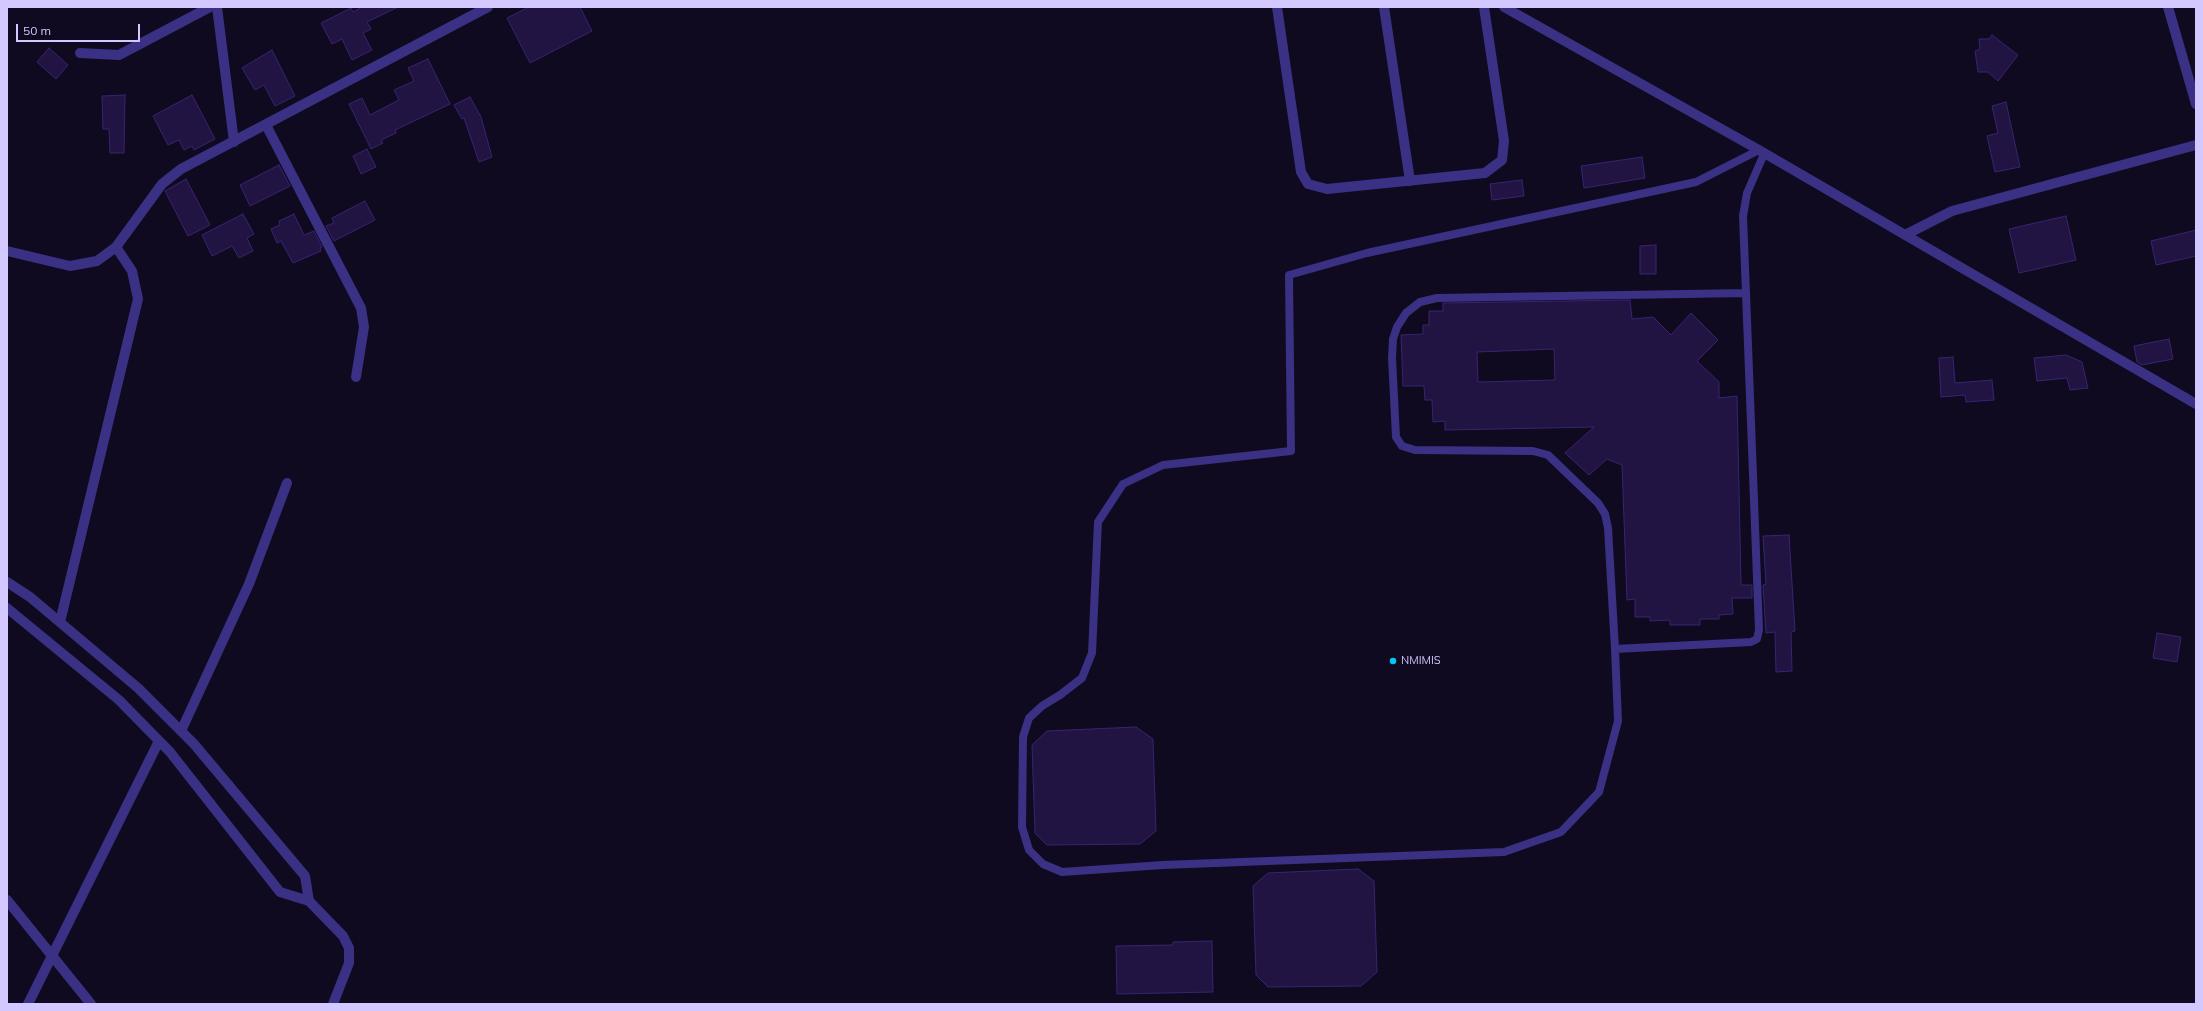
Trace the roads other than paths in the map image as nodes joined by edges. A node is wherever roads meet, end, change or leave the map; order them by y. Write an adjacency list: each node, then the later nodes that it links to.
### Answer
1 (210, 7): 9 (street)
2 (217, 7): 12 (street)
3 (488, 7): 11 (street)
4 (1277, 7): 15 (street)
5 (1384, 7): 15 (street)
6 (1484, 7): 15 (street)
7 (1504, 7): 14 (street)
8 (2168, 7): 10 (street)
9 (80, 54)
10 (2196, 104)
11 (266, 124): 12 (street); 20 (street)
12 (234, 142): 17 (street)
13 (2196, 145): 16 (street)
14 (1762, 152): 16 (street); 19 (lane); 26 (lane)
15 (1410, 181)
16 (1905, 235): 21 (street)
17 (116, 247): 18 (street); 25 (street)
18 (7, 251)
19 (1746, 293): 26 (lane); 26 (lane)
20 (356, 376)
21 (2196, 404)
22 (287, 483): 27 (street)
23 (7, 582): 25 (street)
24 (7, 608): 28 (street)
25 (60, 622): 27 (street)
26 (1616, 649)
27 (181, 731): 30 (street)
28 (159, 741): 30 (street); 31 (street)
29 (7, 900): 31 (street)
30 (309, 901): 34 (street)
31 (52, 956): 32 (street); 33 (street)
32 (28, 1004)
33 (91, 1004)
34 (333, 1004)

